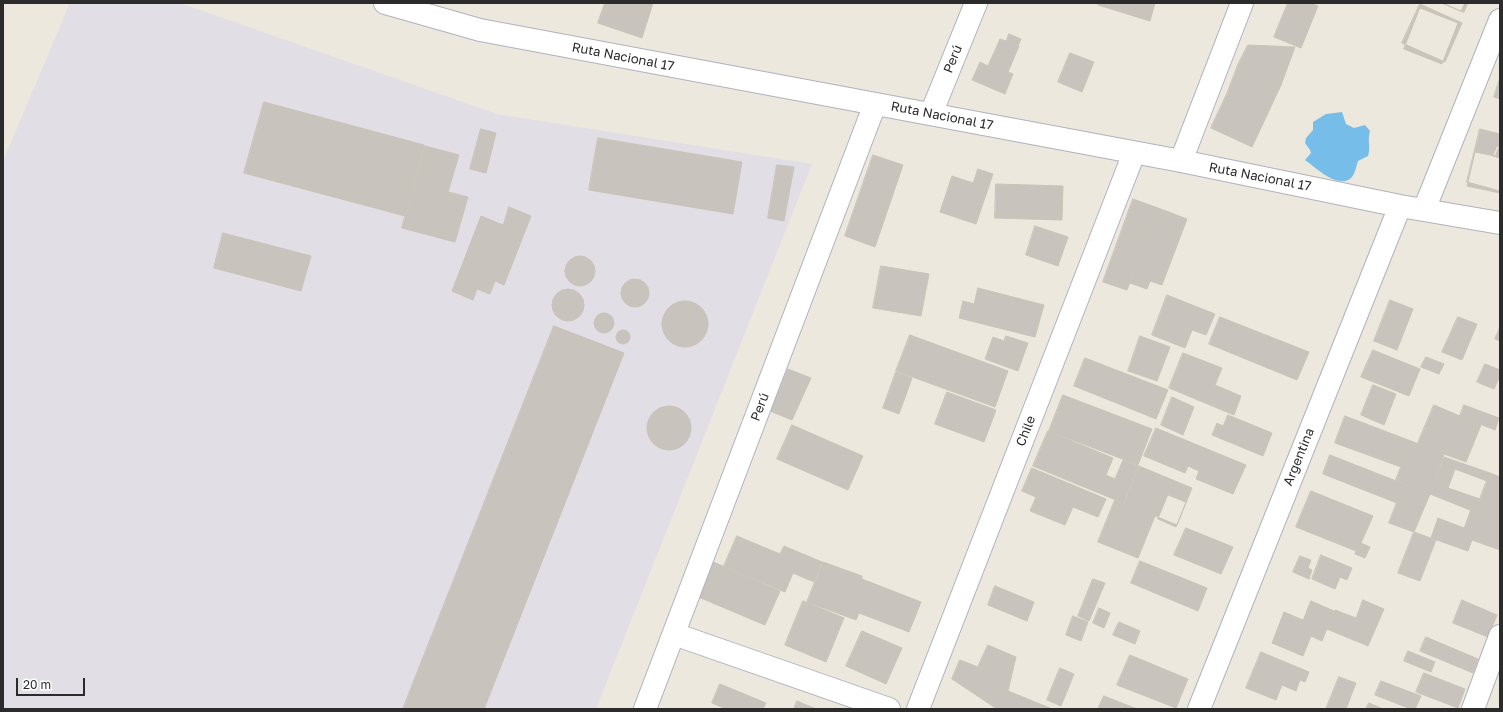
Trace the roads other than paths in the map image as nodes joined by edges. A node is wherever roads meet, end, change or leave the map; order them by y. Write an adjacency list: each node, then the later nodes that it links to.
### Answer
1 (385, 3): 5 (street, Ruta Nacional 17)
2 (976, 3): 6 (street, Perú)
3 (1242, 3): 8 (street)
4 (1500, 20): 10 (street)
5 (875, 104): 6 (street, Ruta Nacional 17); 12 (street, Perú)
6 (931, 114): 7 (street, Ruta Nacional 17)
7 (1134, 153): 8 (street, Ruta Nacional 17); 16 (street, Chile)
8 (1181, 161): 9 (street, Ruta Nacional 17)
9 (1400, 206): 10 (street, Ruta Nacional 17); 17 (street, Argentina)
10 (1424, 210): 11 (street, Ruta Nacional 17)
11 (1500, 223)
12 (674, 634): 14 (street, Perú); 15 (street)
13 (1500, 636): 18 (street)
14 (645, 709)
15 (889, 709)
16 (918, 709)
17 (1199, 709)
18 (1473, 709)

